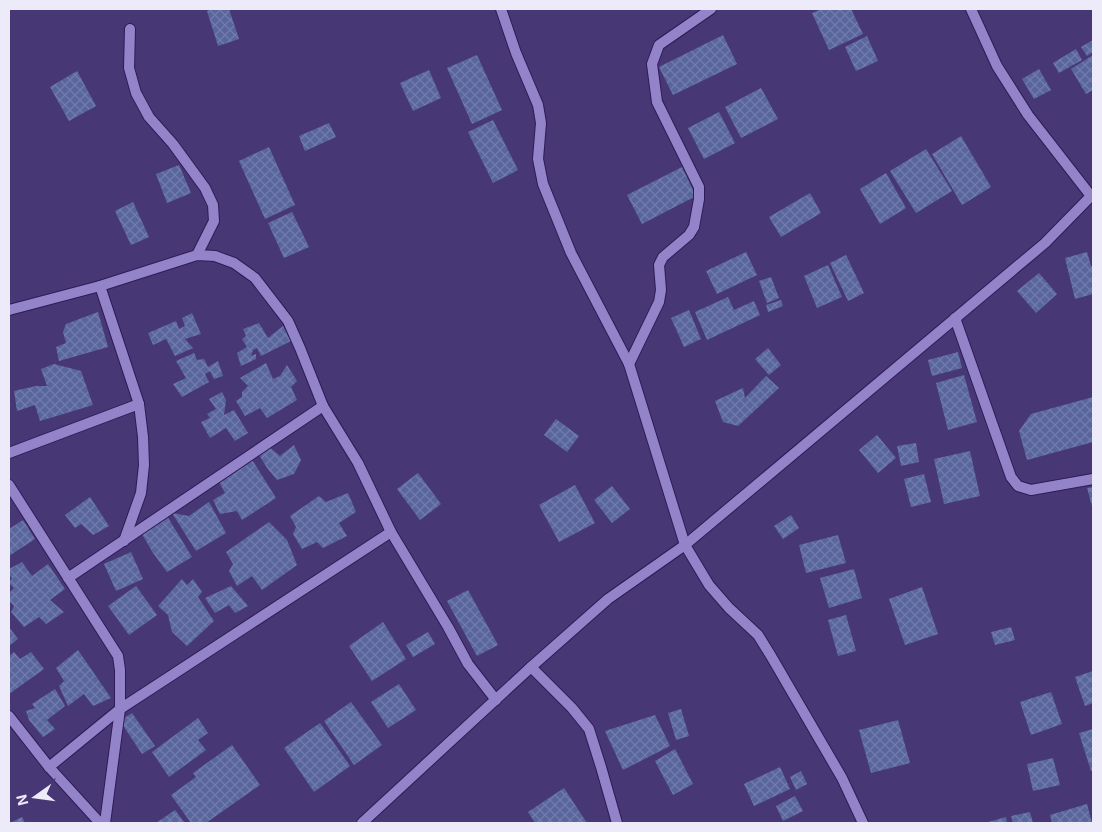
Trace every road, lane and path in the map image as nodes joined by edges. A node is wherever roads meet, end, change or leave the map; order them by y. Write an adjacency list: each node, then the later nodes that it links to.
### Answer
1 (501, 9): 10 (street)
2 (711, 9): 10 (street)
3 (971, 9): 5 (street)
4 (130, 30): 6 (street)
5 (1092, 195): 9 (street)
6 (197, 255): 7 (street); 12 (street)
7 (100, 286): 8 (street); 11 (street)
8 (9, 310)
9 (955, 318): 14 (street); 18 (street)
10 (629, 364): 18 (street)
11 (139, 404): 13 (street); 17 (street)
12 (323, 406): 16 (street); 17 (street)
13 (9, 453)
14 (1093, 479)
15 (9, 485): 19 (street)
16 (391, 532): 21 (street); 22 (street)
17 (124, 541): 19 (street)
18 (685, 544): 20 (street); 29 (street)
19 (68, 578): 22 (street)
20 (531, 667): 21 (street); 28 (street)
21 (496, 700): 27 (street)
22 (120, 710): 24 (street); 26 (street)
23 (9, 716): 24 (street)
24 (49, 767): 25 (street)
25 (100, 823)
26 (105, 823)
27 (362, 823)
28 (616, 823)
29 (863, 823)

